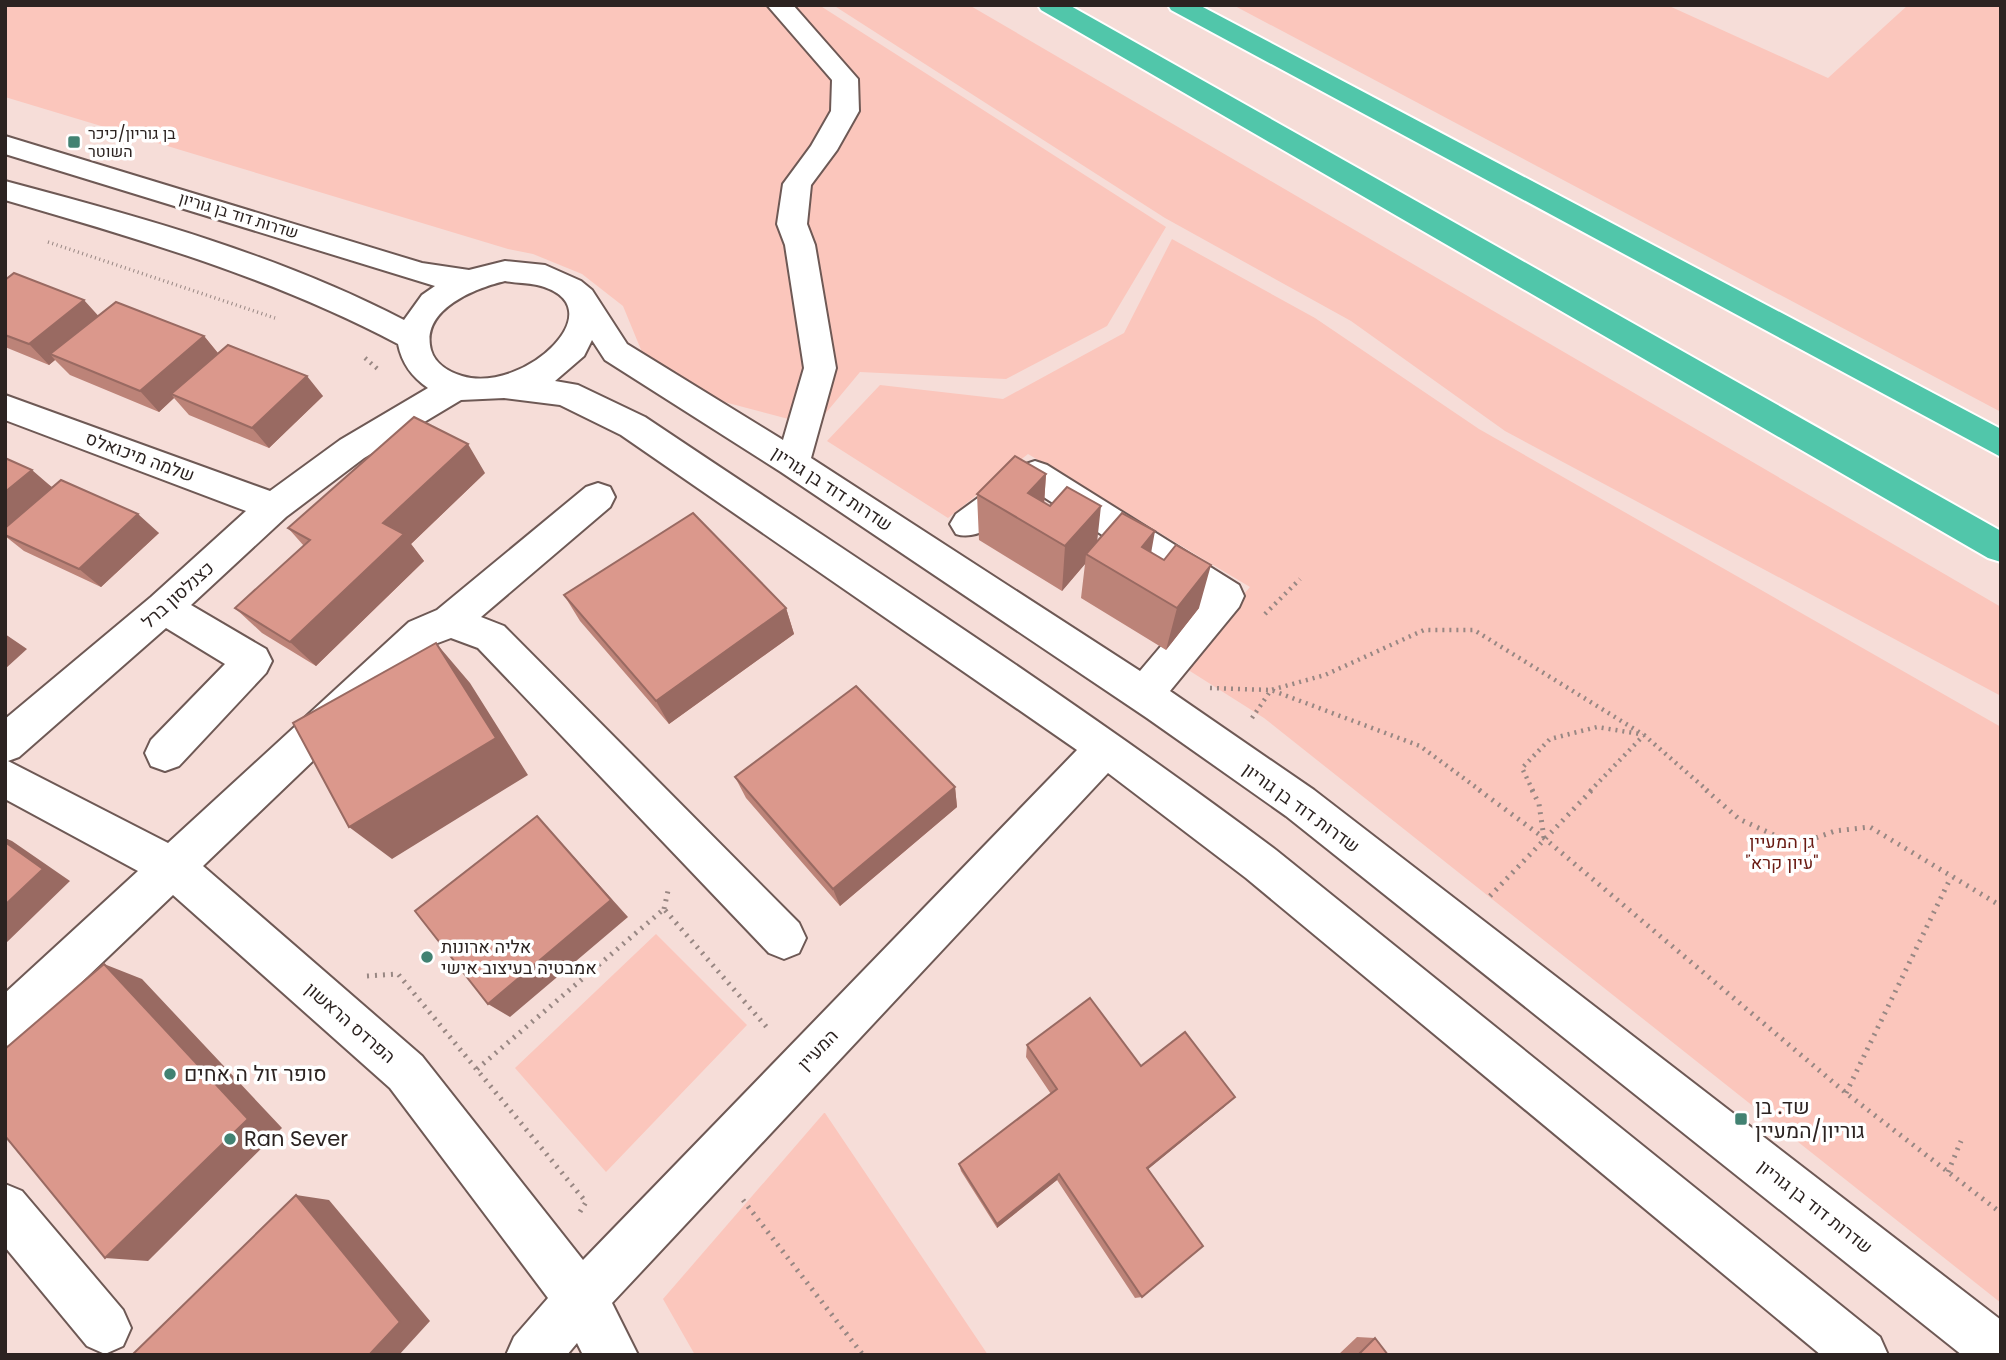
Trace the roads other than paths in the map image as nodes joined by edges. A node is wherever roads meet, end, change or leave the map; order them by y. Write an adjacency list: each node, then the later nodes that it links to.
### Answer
1 (779, 5): 16 (street)
2 (1051, 5): 20 (highway)
3 (1180, 5): 5 (highway)
4 (1188, 5): 5 (highway)
5 (1252, 44): 14 (highway)
6 (5, 145): 8 (street, שדרות דוד בן גוריון)
7 (5, 190): 10 (street)
8 (473, 281): 9 (street); 10 (street)
9 (581, 298): 12 (street); 16 (street, שדרות דוד בן גוריון)
10 (415, 348): 11 (street); 15 (street, כצנלסון ברל)
11 (457, 387): 12 (street); 15 (street, כצנלסון ברל)
12 (509, 387): 25 (street)
13 (5, 407): 18 (street, שלמה מיכואלס)
14 (2001, 444)
15 (352, 449): 18 (street, כצנלסון ברל)
16 (793, 463): 23 (street, שדרות דוד בן גוריון)
17 (598, 498): 22 (street)
18 (274, 507): 21 (street, כצנלסון ברל)
19 (968, 524): 23 (street)
20 (2001, 548)
21 (164, 608): 24 (street, כצנלסון ברל); 26 (street)
22 (450, 621): 28 (street); 29 (street)
23 (1152, 700): 34 (street, שדרות דוד בן גוריון)
24 (5, 744)
25 (1106, 748): 32 (street, המעיין); 37 (street)
26 (165, 752)
27 (5, 778): 28 (street, הפרדס הראשון)
28 (173, 868): 30 (street); 32 (street, הפרדס הראשון)
29 (785, 938)
30 (5, 1024)
31 (5, 1208): 33 (street)
32 (581, 1299): 35 (street, המעיין); 36 (street, הפרדס הראשון)
33 (105, 1328)
34 (2001, 1353)
35 (532, 1355)
36 (612, 1355)
37 (1861, 1355)

